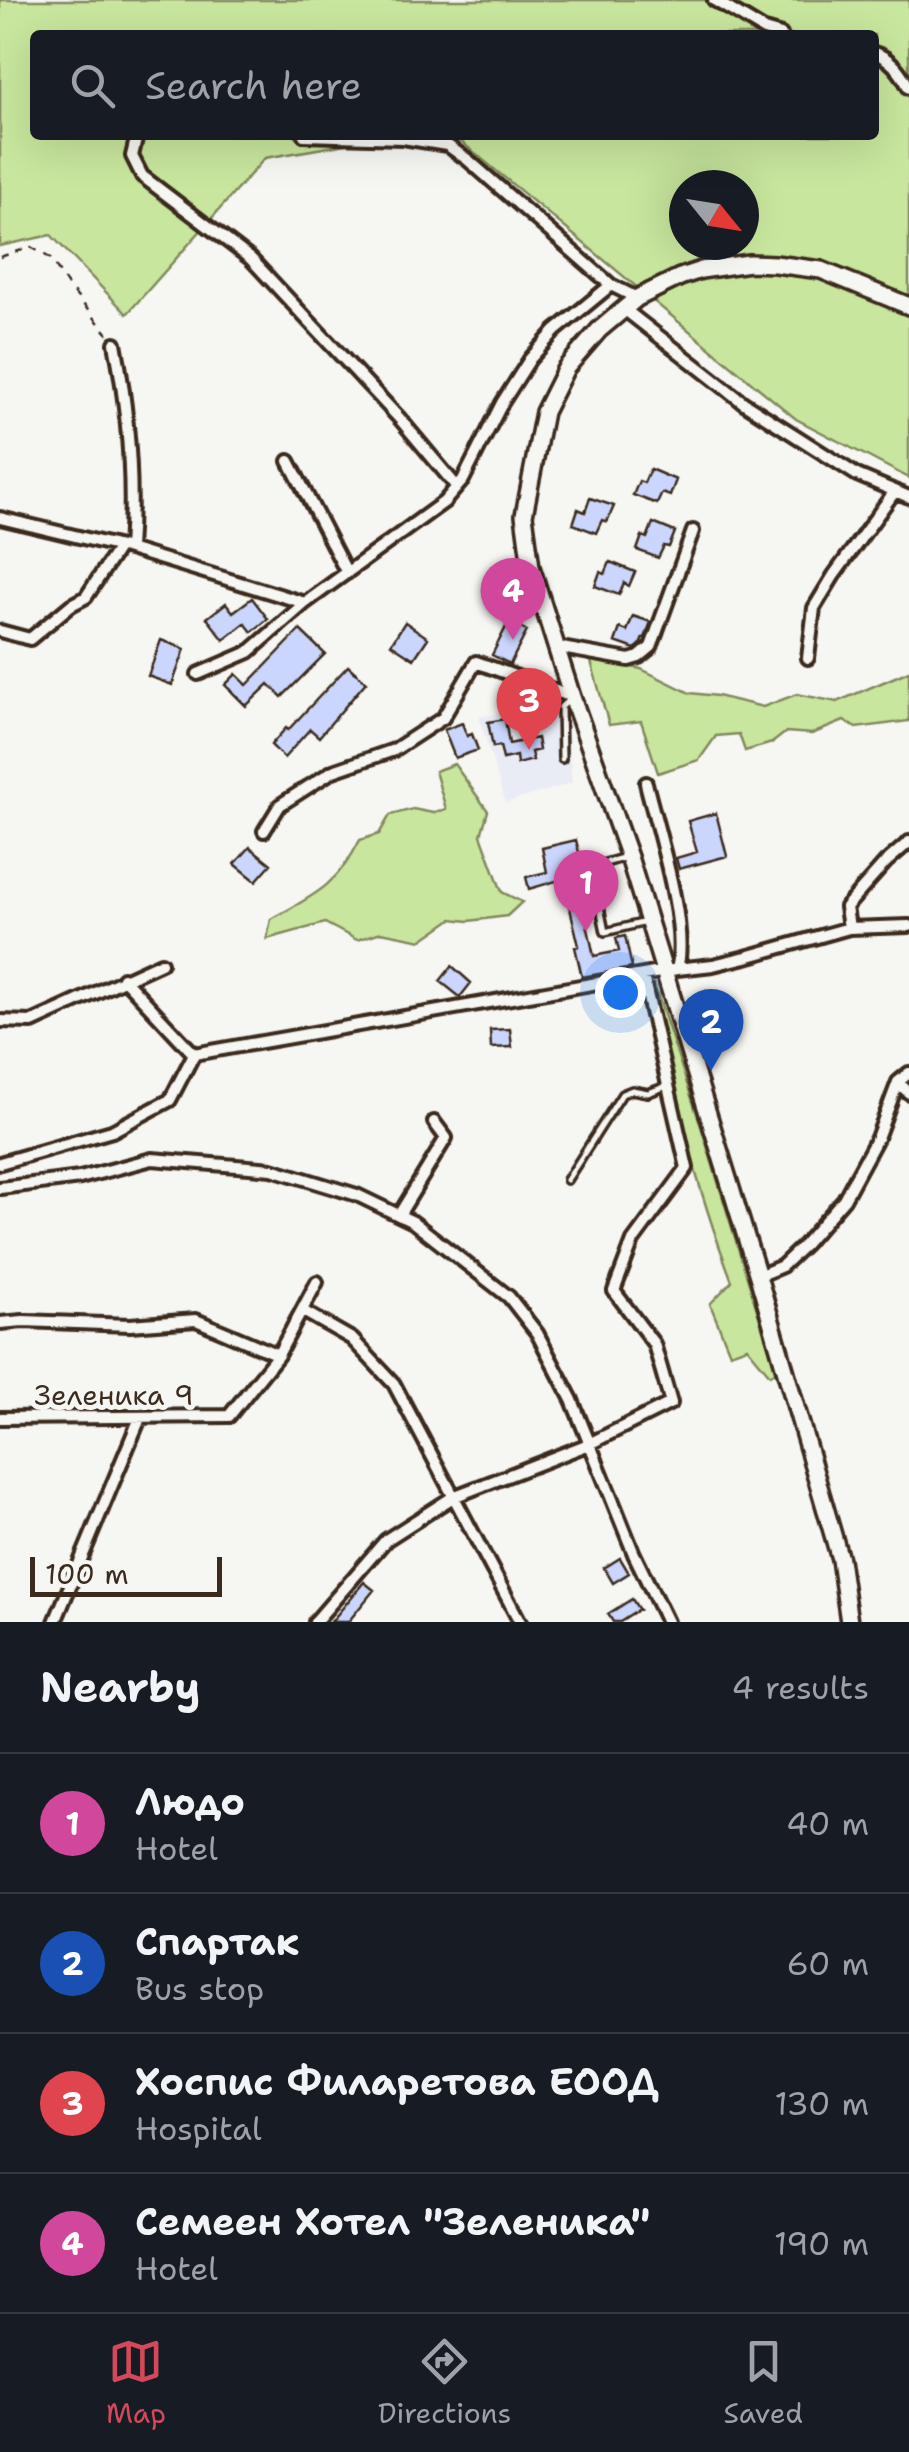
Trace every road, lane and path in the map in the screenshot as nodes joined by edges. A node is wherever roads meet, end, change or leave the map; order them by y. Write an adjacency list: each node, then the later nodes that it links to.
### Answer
1 (721, 2): 2 (street)
2 (764, 30)
3 (879, 54): 4 (street)
4 (909, 88)
5 (136, 140): 13 (street)
6 (416, 140): 8 (street)
7 (0, 258): 11 (path)
8 (611, 285): 9 (street); 13 (street)
9 (631, 304): 10 (main road); 14 (street); 22 (main road)
10 (909, 306)
11 (115, 343): 18 (street)
12 (289, 461): 19 (street)
13 (456, 487): 19 (street)
14 (894, 491): 15 (street); 23 (street)
15 (909, 497)
16 (0, 518): 18 (street)
17 (693, 531): 22 (street)
18 (124, 548): 20 (street); 21 (street)
19 (347, 573): 20 (street)
20 (305, 603): 24 (street)
21 (0, 630)
22 (556, 647): 25 (main road)
23 (808, 658)
24 (198, 674)
25 (572, 698): 26 (lane); 28 (street); 30 (main road)
26 (562, 759)
27 (646, 783): 37 (street)
28 (264, 831)
29 (909, 842): 35 (street)
30 (629, 856): 31 (lane); 33 (main road)
31 (588, 868)
32 (599, 902): 33 (lane)
33 (649, 922): 37 (main road)
34 (909, 926): 35 (street)
35 (849, 928): 37 (street)
36 (161, 963): 39 (street)
37 (671, 970): 38 (street); 51 (main road)
38 (643, 976): 41 (street); 44 (street)
39 (123, 978): 40 (street); 41 (street)
40 (0, 1022)
41 (194, 1054): 47 (street)
42 (909, 1073): 43 (street)
43 (898, 1082): 45 (street); 51 (street)
44 (667, 1086): 48 (lane); 58 (street)
45 (909, 1093)
46 (434, 1122): 50 (street)
47 (0, 1163)
48 (567, 1180)
49 (0, 1188): 50 (street)
50 (399, 1215): 58 (street)
51 (758, 1276): 64 (main road)
52 (317, 1282): 53 (street)
53 (303, 1311): 55 (street); 59 (street)
54 (0, 1323): 55 (street)
55 (278, 1356): 57 (street, Зеленика 9)
56 (0, 1418): 57 (street, Зеленика 9)
57 (140, 1418): 60 (street)
58 (589, 1444): 59 (street); 63 (street)
59 (453, 1497): 61 (street); 62 (street)
60 (55, 1622)
61 (314, 1622)
62 (520, 1622)
63 (667, 1622)
64 (849, 1622)

